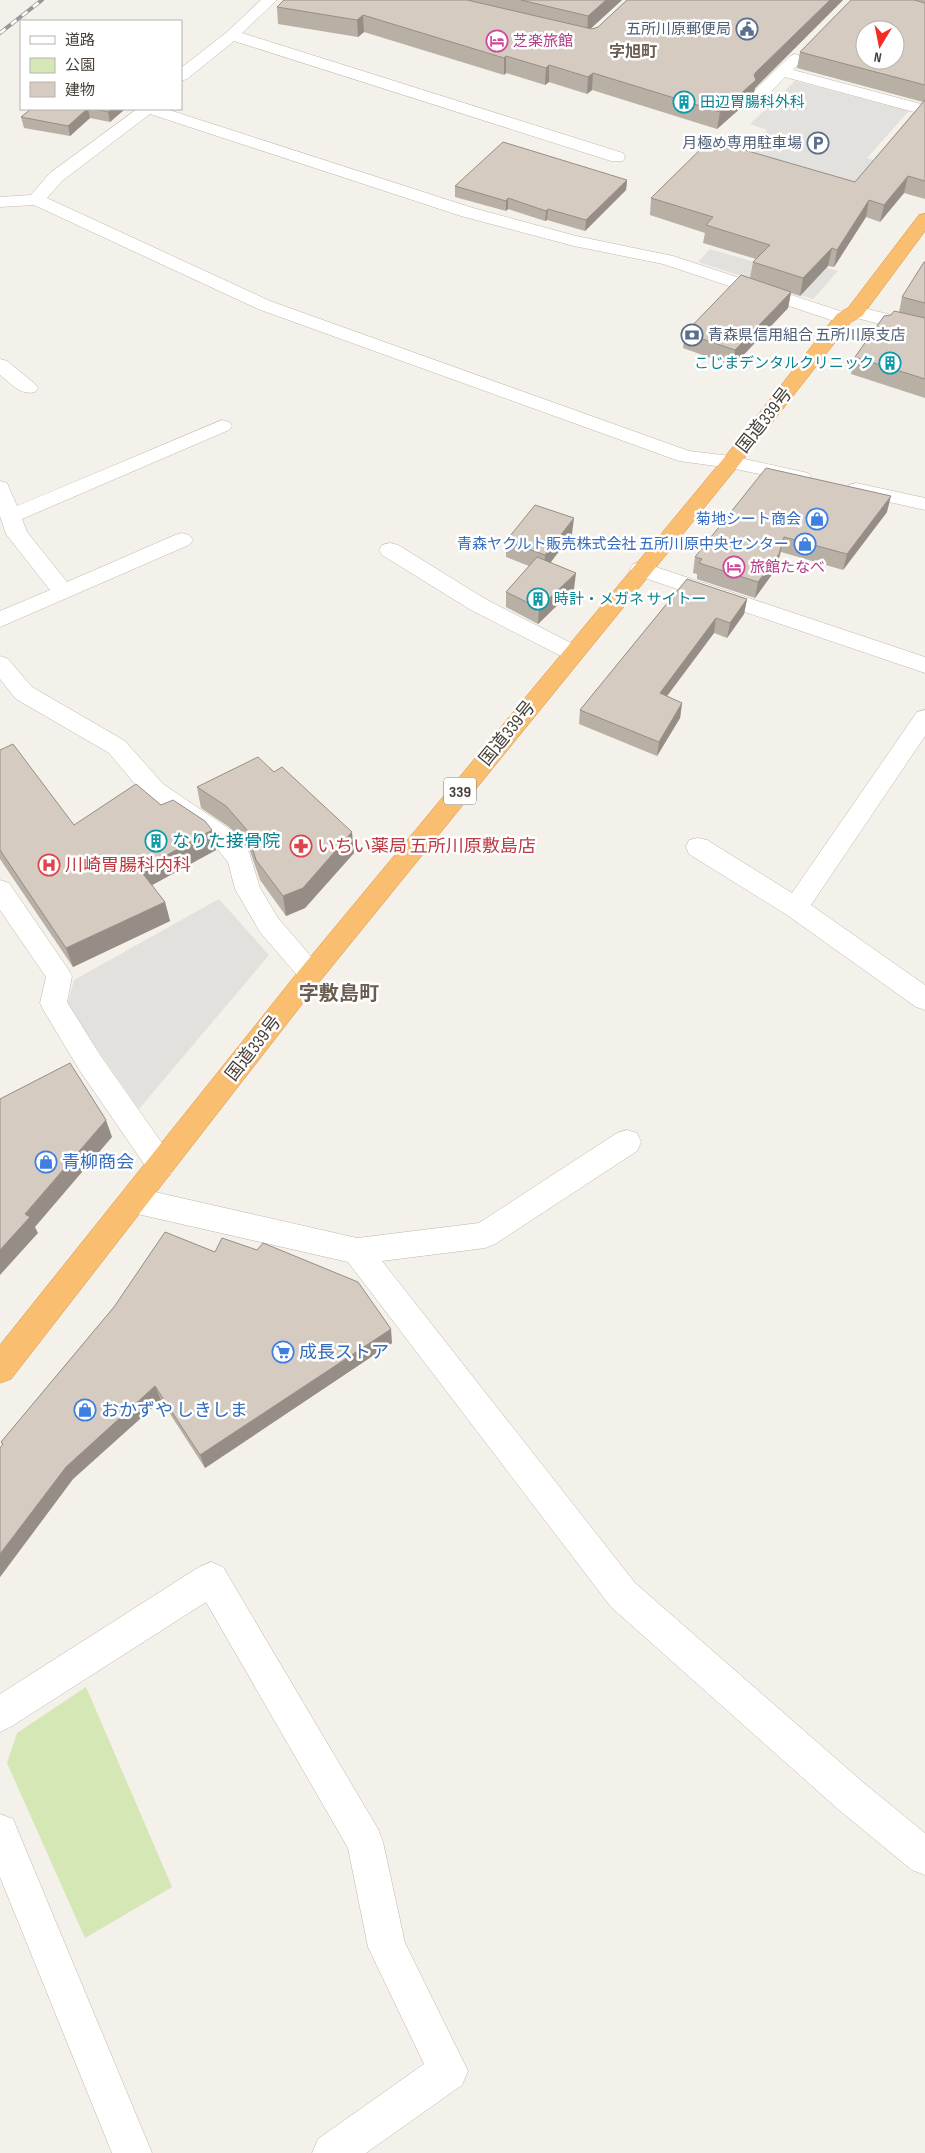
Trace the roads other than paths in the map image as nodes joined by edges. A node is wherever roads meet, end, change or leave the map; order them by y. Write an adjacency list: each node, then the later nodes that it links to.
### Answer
1 (270, 0): 2 (street)
2 (232, 35): 5 (street); 10 (street)
3 (803, 51): 4 (street)
4 (783, 72): 6 (street); 9 (street)
5 (182, 75)
6 (761, 93)
7 (148, 110): 11 (street)
8 (152, 110): 14 (street)
9 (925, 110)
10 (617, 158)
11 (36, 200): 12 (street); 19 (street)
12 (0, 202)
13 (925, 219): 14 (highway, 国道339号 / 339)
14 (849, 315): 15 (street); 19 (highway, 国道339号 / 339)
15 (925, 330)
16 (0, 365): 17 (street)
17 (28, 388)
18 (222, 426): 22 (street)
19 (730, 462): 21 (street); 25 (highway, 国道339号 / 339)
20 (0, 486): 22 (street)
21 (925, 504)
22 (11, 516): 26 (street)
23 (182, 540): 26 (street)
24 (390, 550): 28 (street)
25 (641, 569): 28 (highway, 国道339号 / 339); 30 (street)
26 (63, 592): 27 (street)
27 (0, 620)
28 (573, 652): 35 (highway, 国道339号 / 339)
29 (0, 664): 35 (street)
30 (925, 665)
31 (925, 718): 34 (street)
32 (698, 847): 34 (street)
33 (0, 890): 38 (street)
34 (796, 908): 36 (street)
35 (311, 974): 38 (highway, 国道339号 / 339)
36 (925, 999)
37 (627, 1142): 40 (street)
38 (162, 1165): 39 (highway, 国道339号 / 339)
39 (133, 1200): 40 (street); 41 (highway, 国道339号 / 339)
40 (356, 1251): 44 (street)
41 (0, 1369)
42 (0, 1714): 46 (street)
43 (0, 1832): 45 (street)
44 (925, 1857)
45 (132, 2153)
46 (332, 2153)

